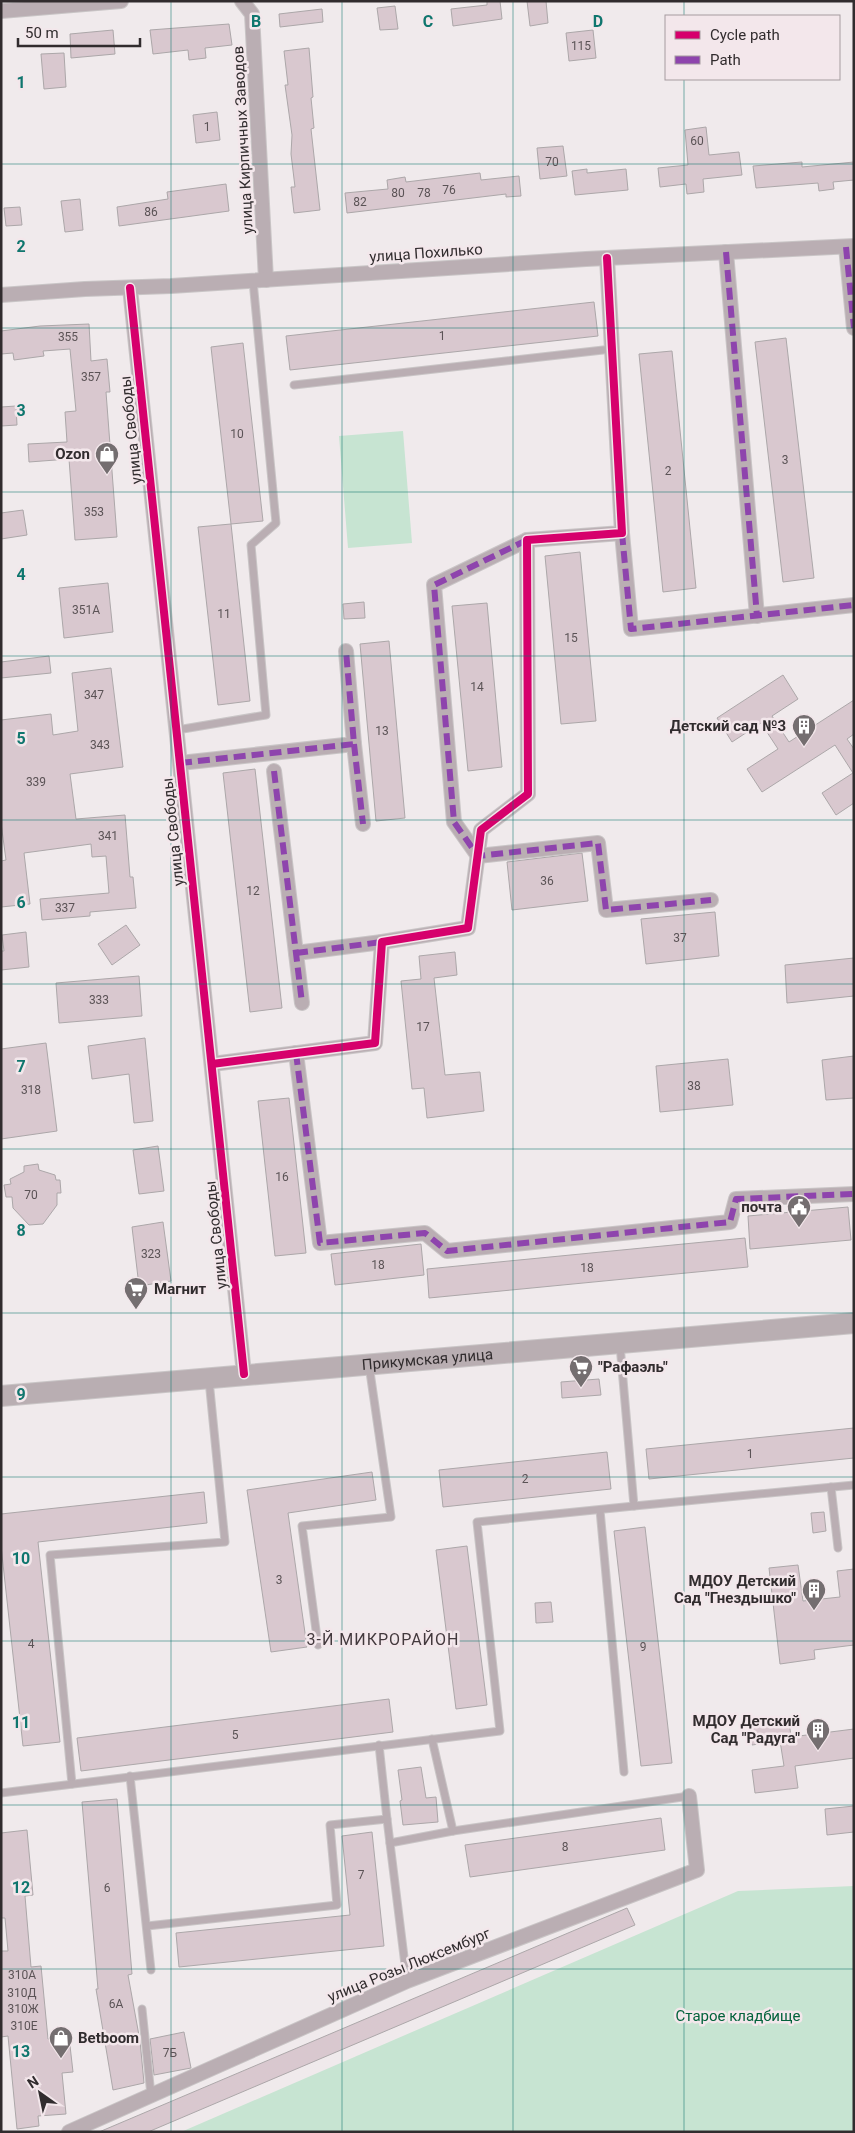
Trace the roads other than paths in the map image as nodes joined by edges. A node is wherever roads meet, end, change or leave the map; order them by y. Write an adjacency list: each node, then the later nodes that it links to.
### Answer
1 (122, 1): 3 (street)
2 (242, 1): 7 (street, улица Кирпичных Заводов)
3 (1, 12)
4 (850, 246): 5 (street, улица Похилько); 10 (street)
5 (726, 252): 6 (street, улица Похилько); 16 (street)
6 (607, 258): 7 (street, улица Похилько); 11 (street)
7 (260, 281): 8 (street, улица Похилько); 18 (lane)
8 (130, 288): 9 (street, улица Похилько); 18 (street, улица Свободы)
9 (1, 295)
10 (854, 328)
11 (612, 349): 12 (lane); 13 (street)
12 (294, 385)
13 (622, 533): 14 (street); 16 (street)
14 (527, 540): 23 (street); 23 (street)
15 (854, 605): 16 (street)
16 (757, 616)
17 (346, 651): 19 (street)
18 (177, 730): 20 (street, улица Свободы)
19 (354, 744): 20 (street); 22 (street)
20 (180, 763): 29 (street, улица Свободы)
21 (274, 771): 26 (street)
22 (362, 824)
23 (478, 856): 24 (street); 25 (street)
24 (711, 900)
25 (382, 942): 26 (street); 28 (street)
26 (296, 953): 27 (street)
27 (302, 1003)
28 (296, 1053): 29 (street); 30 (street)
29 (212, 1064): 34 (street, улица Свободы)
30 (854, 1194)
31 (854, 1322): 32 (main road, Прикумская улица)
32 (620, 1345): 33 (main road, Прикумская улица); 39 (lane)
33 (369, 1364): 34 (main road, Прикумская улица); 42 (lane)
34 (244, 1374): 35 (main road, Прикумская улица)
35 (209, 1377): 36 (main road, Прикумская улица); 47 (lane)
36 (1, 1396)
37 (854, 1485): 38 (lane)
38 (831, 1487): 39 (lane); 41 (lane)
39 (634, 1506): 40 (lane)
40 (600, 1510): 43 (lane); 45 (lane)
41 (838, 1548)
42 (318, 1645)
43 (432, 1739): 44 (lane); 51 (lane)
44 (379, 1746): 46 (lane); 50 (lane)
45 (624, 1772)
46 (130, 1776): 47 (lane); 53 (lane)
47 (72, 1784): 48 (lane)
48 (1, 1792)
49 (689, 1796): 51 (lane); 55 (street, улица Розы Люксембург)
50 (388, 1820): 52 (lane); 53 (lane)
51 (452, 1831): 52 (lane)
52 (390, 1842): 55 (lane)
53 (147, 1926): 54 (lane)
54 (151, 1970)
55 (407, 1981): 57 (street, улица Розы Люксембург)
56 (142, 2009): 57 (lane)
57 (151, 2095): 58 (street, улица Розы Люксембург)
58 (69, 2132)

